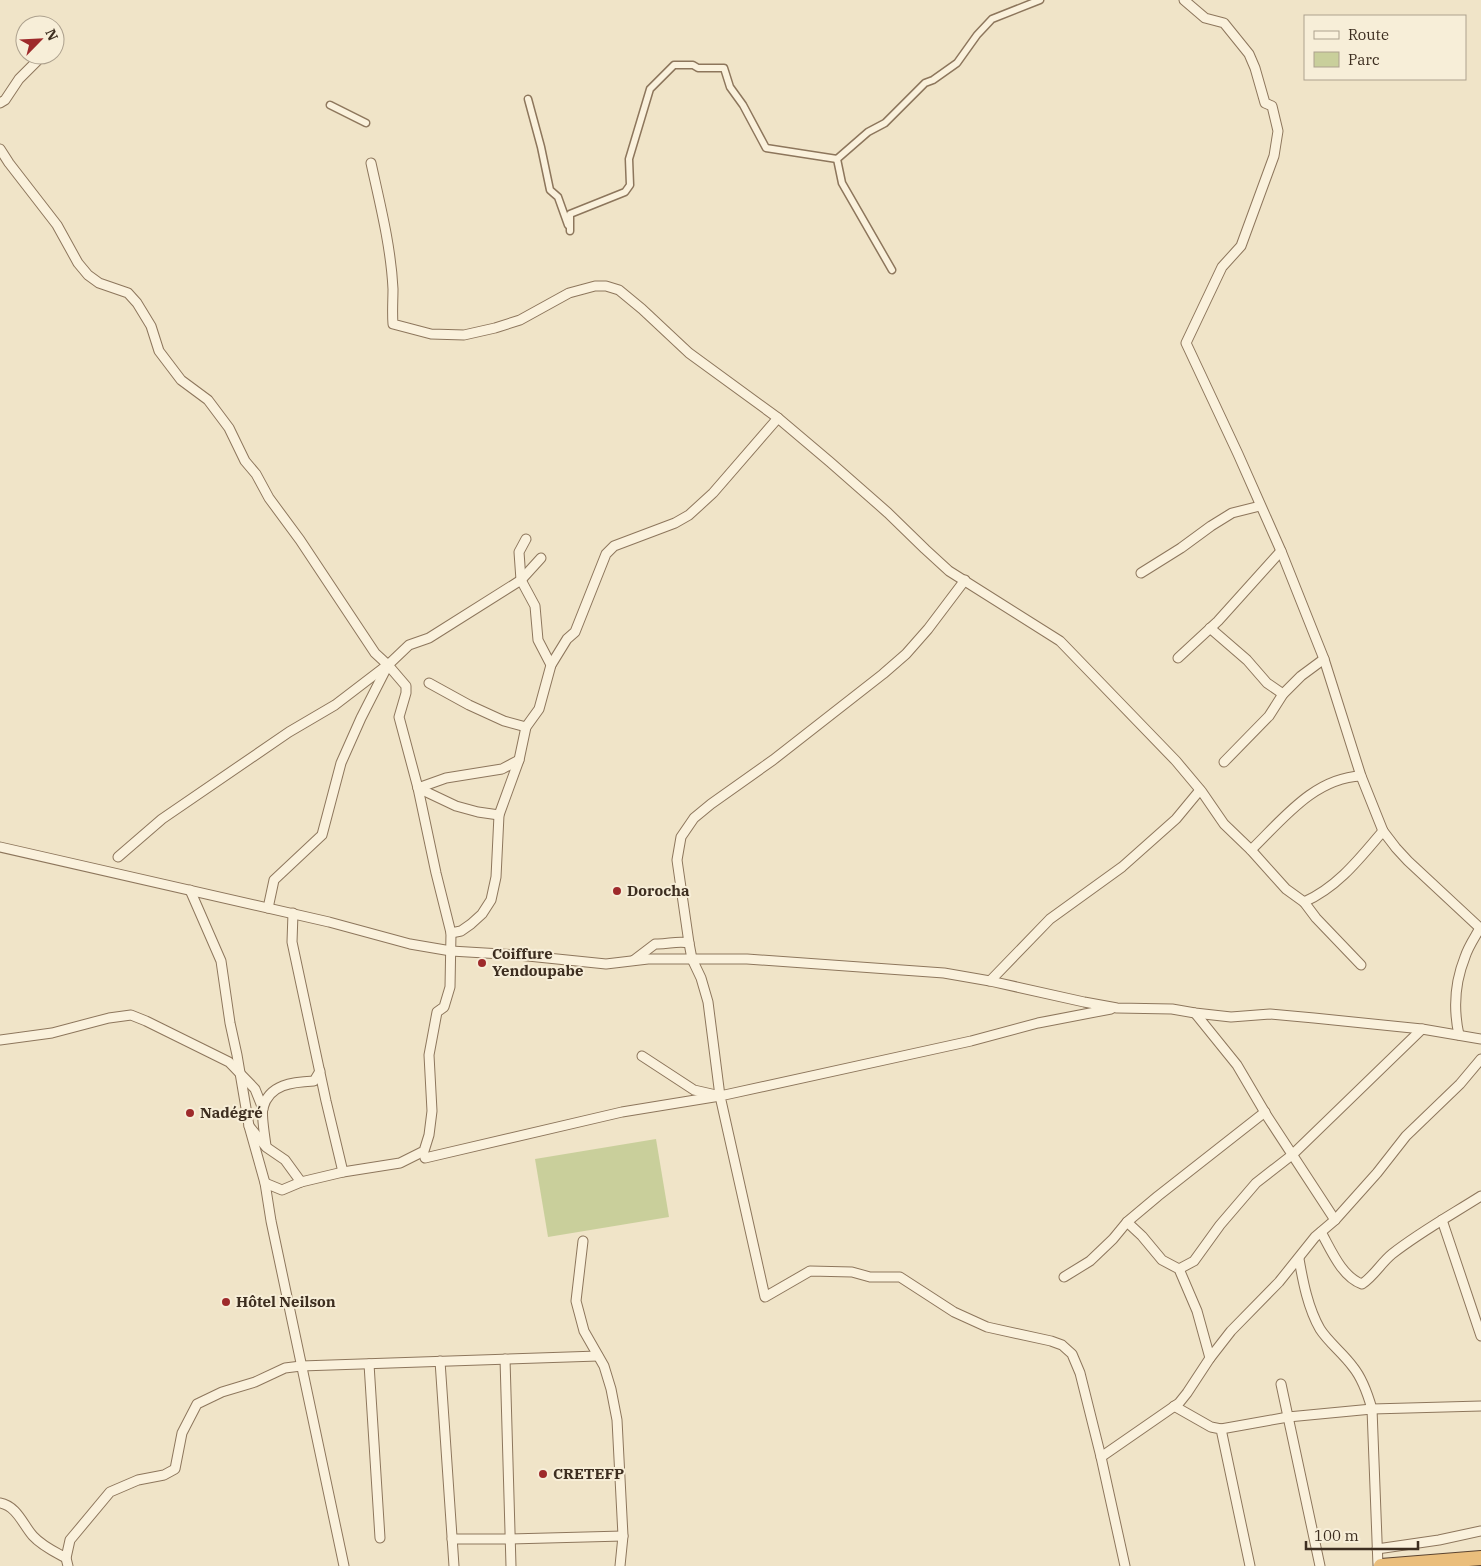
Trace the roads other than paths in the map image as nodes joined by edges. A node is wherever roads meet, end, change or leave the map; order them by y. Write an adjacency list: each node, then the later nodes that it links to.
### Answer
1 (1040, 0): 9 (street)
2 (1184, 0): 13 (street)
3 (32, 65): 5 (street)
4 (528, 99): 9 (street)
5 (0, 103)
6 (330, 105): 7 (street)
7 (366, 123)
8 (0, 150): 23 (street)
9 (837, 159): 11 (street)
10 (371, 163): 12 (street)
11 (892, 270)
12 (778, 418): 19 (street); 24 (street)
13 (1260, 506): 15 (street); 17 (street)
14 (526, 539): 18 (street)
15 (1281, 551): 20 (street); 22 (street)
16 (541, 558): 18 (street)
17 (1141, 573)
18 (521, 580): 23 (street); 24 (street)
19 (965, 580): 32 (street); 44 (street)
20 (1210, 628): 21 (street); 26 (street)
21 (1178, 658)
22 (1324, 659): 26 (street); 30 (street)
23 (388, 665): 31 (street); 37 (street); 40 (street)
24 (551, 665): 27 (street)
25 (430, 683): 27 (street)
26 (1283, 694): 29 (street)
27 (526, 727): 28 (street)
28 (518, 760): 31 (street); 33 (street)
29 (1224, 762)
30 (1361, 776): 34 (street); 36 (street)
31 (418, 788): 33 (street); 43 (street)
32 (1200, 790): 36 (street); 49 (street)
33 (499, 814): 43 (street)
34 (1382, 831): 39 (street); 42 (street)
35 (0, 847): 38 (street)
36 (1251, 850): 39 (street)
37 (118, 857)
38 (190, 890): 40 (street); 59 (street)
39 (1304, 902): 48 (street)
40 (268, 908): 41 (street)
41 (293, 913): 45 (street); 58 (street)
42 (1480, 929): 53 (street)
43 (451, 933): 45 (street)
44 (688, 943): 46 (street); 47 (street)
45 (451, 951): 47 (street); 67 (street)
46 (692, 959): 47 (street); 49 (street); 60 (street)
47 (634, 960)
48 (1361, 965)
49 (990, 981): 50 (street)
50 (1117, 1008): 51 (street); 60 (street)
51 (1195, 1013): 52 (street); 62 (street)
52 (1422, 1029): 53 (street); 65 (street)
53 (1459, 1035): 54 (street)
54 (1481, 1039)
55 (0, 1040): 59 (street)
56 (642, 1056): 60 (street)
57 (1481, 1060): 71 (street)
58 (320, 1071): 61 (street); 67 (street)
59 (240, 1075): 61 (street); 63 (street)
60 (720, 1096): 66 (street); 92 (street)
61 (263, 1109): 64 (street)
62 (1265, 1112): 65 (street); 73 (street)
63 (249, 1126): 64 (street); 69 (street)
64 (266, 1147): 68 (street)
65 (1292, 1155): 71 (street); 77 (street)
66 (425, 1158)
67 (343, 1172): 68 (street)
68 (301, 1182): 69 (street)
69 (265, 1183): 85 (street)
70 (1481, 1196): 72 (street)
71 (1335, 1220): 74 (street)
72 (1442, 1220): 74 (street); 79 (street)
73 (1127, 1222): 77 (street); 78 (street)
74 (1321, 1232): 76 (street)
75 (583, 1241): 80 (street)
76 (1299, 1259): 81 (street); 89 (street)
77 (1179, 1269): 81 (street)
78 (1064, 1277)
79 (1481, 1336)
80 (598, 1356): 82 (street); 95 (street)
81 (1210, 1358): 87 (street)
82 (505, 1359): 83 (street); 98 (street)
83 (440, 1361): 84 (street); 97 (street)
84 (369, 1364): 85 (street); 96 (street)
85 (301, 1366): 101 (street); 103 (street)
86 (1280, 1384): 90 (street)
87 (1174, 1406): 91 (street); 92 (street)
88 (1481, 1406): 89 (street)
89 (1372, 1409): 90 (street); 99 (street)
90 (1288, 1417): 91 (street); 109 (street)
91 (1221, 1430): 108 (street)
92 (1101, 1457): 107 (street)
93 (0, 1503): 101 (street)
94 (1481, 1531): 99 (street)
95 (623, 1536): 98 (street); 106 (street)
96 (380, 1538)
97 (452, 1539): 98 (street); 104 (street)
98 (510, 1539): 105 (street)
99 (1378, 1549): 110 (street)
100 (1481, 1558): 102 (highway)
101 (67, 1562)
102 (1455, 1563): 110 (highway)
103 (344, 1566)
104 (454, 1566)
105 (511, 1566)
106 (620, 1566)
107 (1125, 1566)
108 (1250, 1566)
109 (1320, 1566)
110 (1380, 1566)

